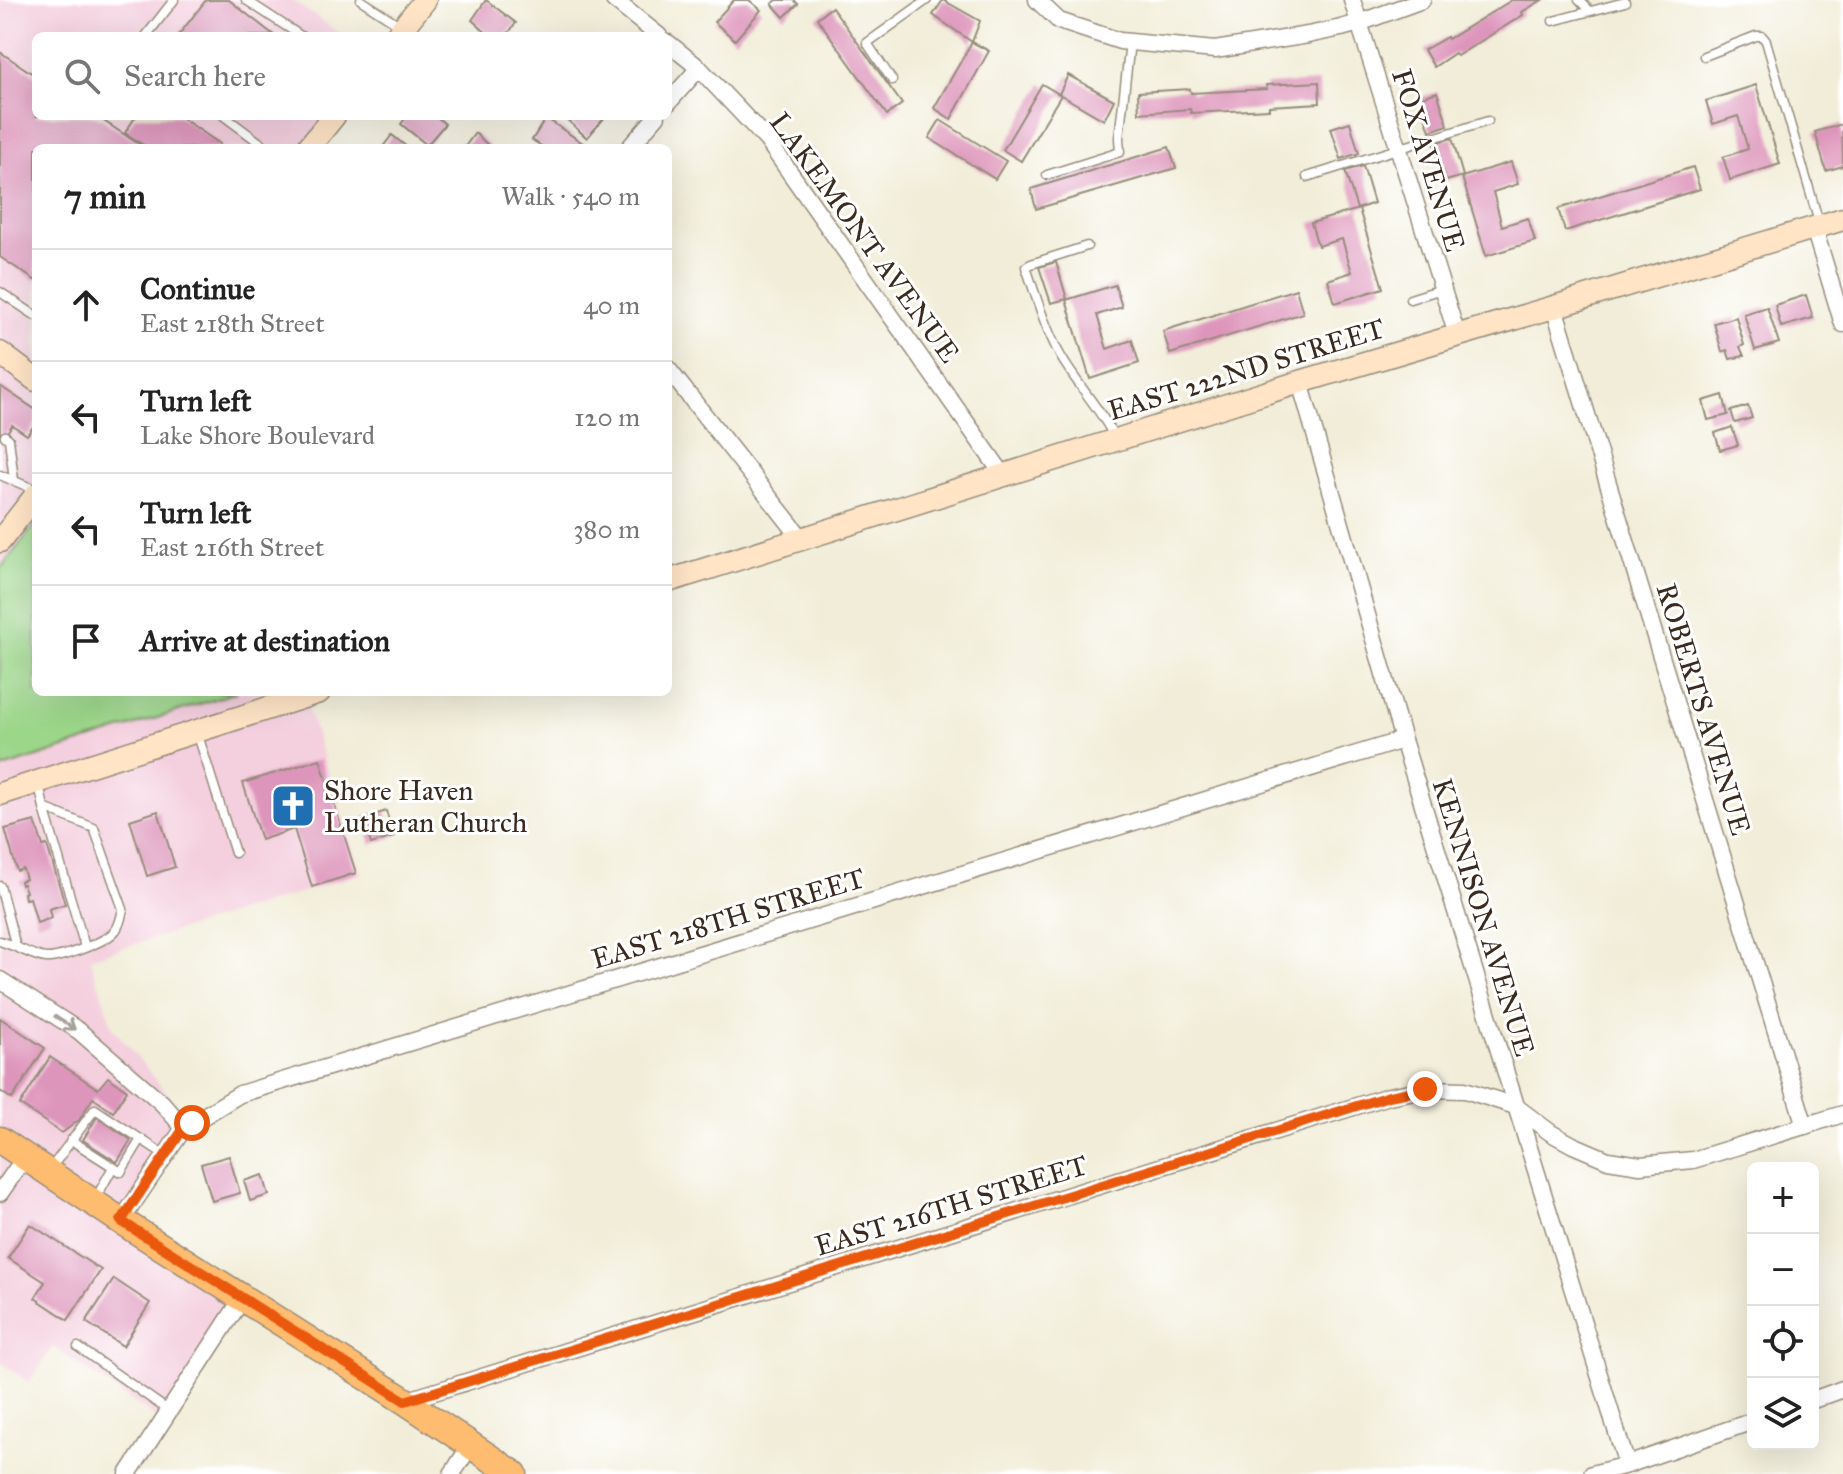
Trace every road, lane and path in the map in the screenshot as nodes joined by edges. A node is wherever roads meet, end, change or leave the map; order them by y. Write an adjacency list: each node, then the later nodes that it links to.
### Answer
1 (174, 0): 15 (lane)
2 (246, 0): 16 (lane)
3 (361, 0): 17 (lane)
4 (425, 0): 17 (street)
5 (614, 0): 18 (street)
6 (927, 0): 23 (lane)
7 (1037, 0): 19 (street)
8 (1352, 0): 14 (street, FOX AVENUE)
9 (1422, 0): 14 (street)
10 (1579, 0): 12 (lane)
11 (1625, 2): 12 (lane)
12 (1589, 10): 13 (lane)
13 (1553, 21)
14 (1359, 23): 19 (street); 32 (street, FOX AVENUE)
15 (149, 32)
16 (295, 32)
17 (400, 32)
18 (654, 32)
19 (1130, 42): 33 (lane)
20 (672, 46): 22 (street, LAKEMONT AVENUE)
21 (1704, 56): 36 (lane)
22 (699, 68): 24 (street); 52 (street, LAKEMONT AVENUE)
23 (892, 80)
24 (672, 98)
25 (229, 120): 29 (lane)
26 (331, 120): 30 (street)
27 (654, 120): 31 (street)
28 (1488, 121): 32 (lane)
29 (262, 144)
30 (311, 144)
31 (632, 144)
32 (1398, 149): 34 (lane); 38 (street, FOX AVENUE)
33 (1047, 175)
34 (1307, 177)
35 (1843, 219): 36 (street, EAST 222ND STREET)
36 (1817, 227): 41 (street, EAST 222ND STREET); 43 (street)
37 (1087, 246): 50 (lane)
38 (1442, 289): 40 (lane); 44 (street, FOX AVENUE)
39 (0, 292): 42 (lane)
40 (1410, 299)
41 (1554, 307): 44 (street, EAST 222ND STREET); 73 (street, ROBERTS AVENUE)
42 (32, 313)
43 (1843, 324)
44 (1457, 335): 48 (street, EAST 222ND STREET)
45 (0, 353): 47 (street)
46 (672, 374): 57 (street)
47 (32, 377)
48 (1300, 382): 50 (street, EAST 222ND STREET); 61 (street, KENNISON AVENUE)
49 (5, 436): 53 (lane)
50 (1116, 440): 52 (street, EAST 222ND STREET)
51 (0, 475): 53 (lane)
52 (1004, 476): 57 (street, EAST 222ND STREET)
53 (14, 480): 54 (lane)
54 (32, 490)
55 (32, 497): 56 (street)
56 (3, 531)
57 (802, 539): 58 (street, EAST 222ND STREET)
58 (672, 580)
59 (306, 696): 60 (street)
60 (197, 731): 62 (street); 65 (lane)
61 (1403, 740): 71 (street, KENNISON AVENUE); 74 (street, EAST 218TH STREET)
62 (38, 782): 63 (street); 64 (lane)
63 (0, 794)
64 (44, 808): 69 (lane); 69 (lane)
65 (235, 853)
66 (0, 886): 68 (lane)
67 (0, 941): 68 (lane)
68 (16, 947): 69 (lane)
69 (85, 947)
70 (0, 980): 74 (street, one-way to 74)
71 (1515, 1106): 73 (street, EAST 216TH STREET); 89 (street, EAST 216TH STREET); 93 (street, KENNISON AVENUE)
72 (1843, 1114): 73 (street, EAST 216TH STREET)
73 (1805, 1126)
74 (184, 1128): 78 (street, EAST 218TH STREET)
75 (141, 1139): 77 (lane); 78 (lane); 80 (lane)
76 (0, 1140): 79 (main road)
77 (71, 1140): 80 (lane); 81 (lane)
78 (165, 1155): 84 (street, EAST 218TH STREET)
79 (25, 1157): 81 (main road); 82 (street)
80 (113, 1167): 83 (lane)
81 (48, 1172): 83 (main road)
82 (0, 1193)
83 (93, 1203): 84 (main road)
84 (121, 1221): 85 (main road)
85 (242, 1299): 89 (main road); 90 (street)
86 (78, 1347): 90 (lane)
87 (1843, 1389): 88 (street)
88 (1819, 1398)
89 (405, 1401): 92 (main road)
90 (169, 1411): 94 (street)
91 (1747, 1423): 93 (street)
92 (470, 1446): 95 (street); 96 (main road)
93 (1627, 1465): 97 (street)
94 (128, 1474)
95 (452, 1474)
96 (514, 1474)
97 (1592, 1474)

